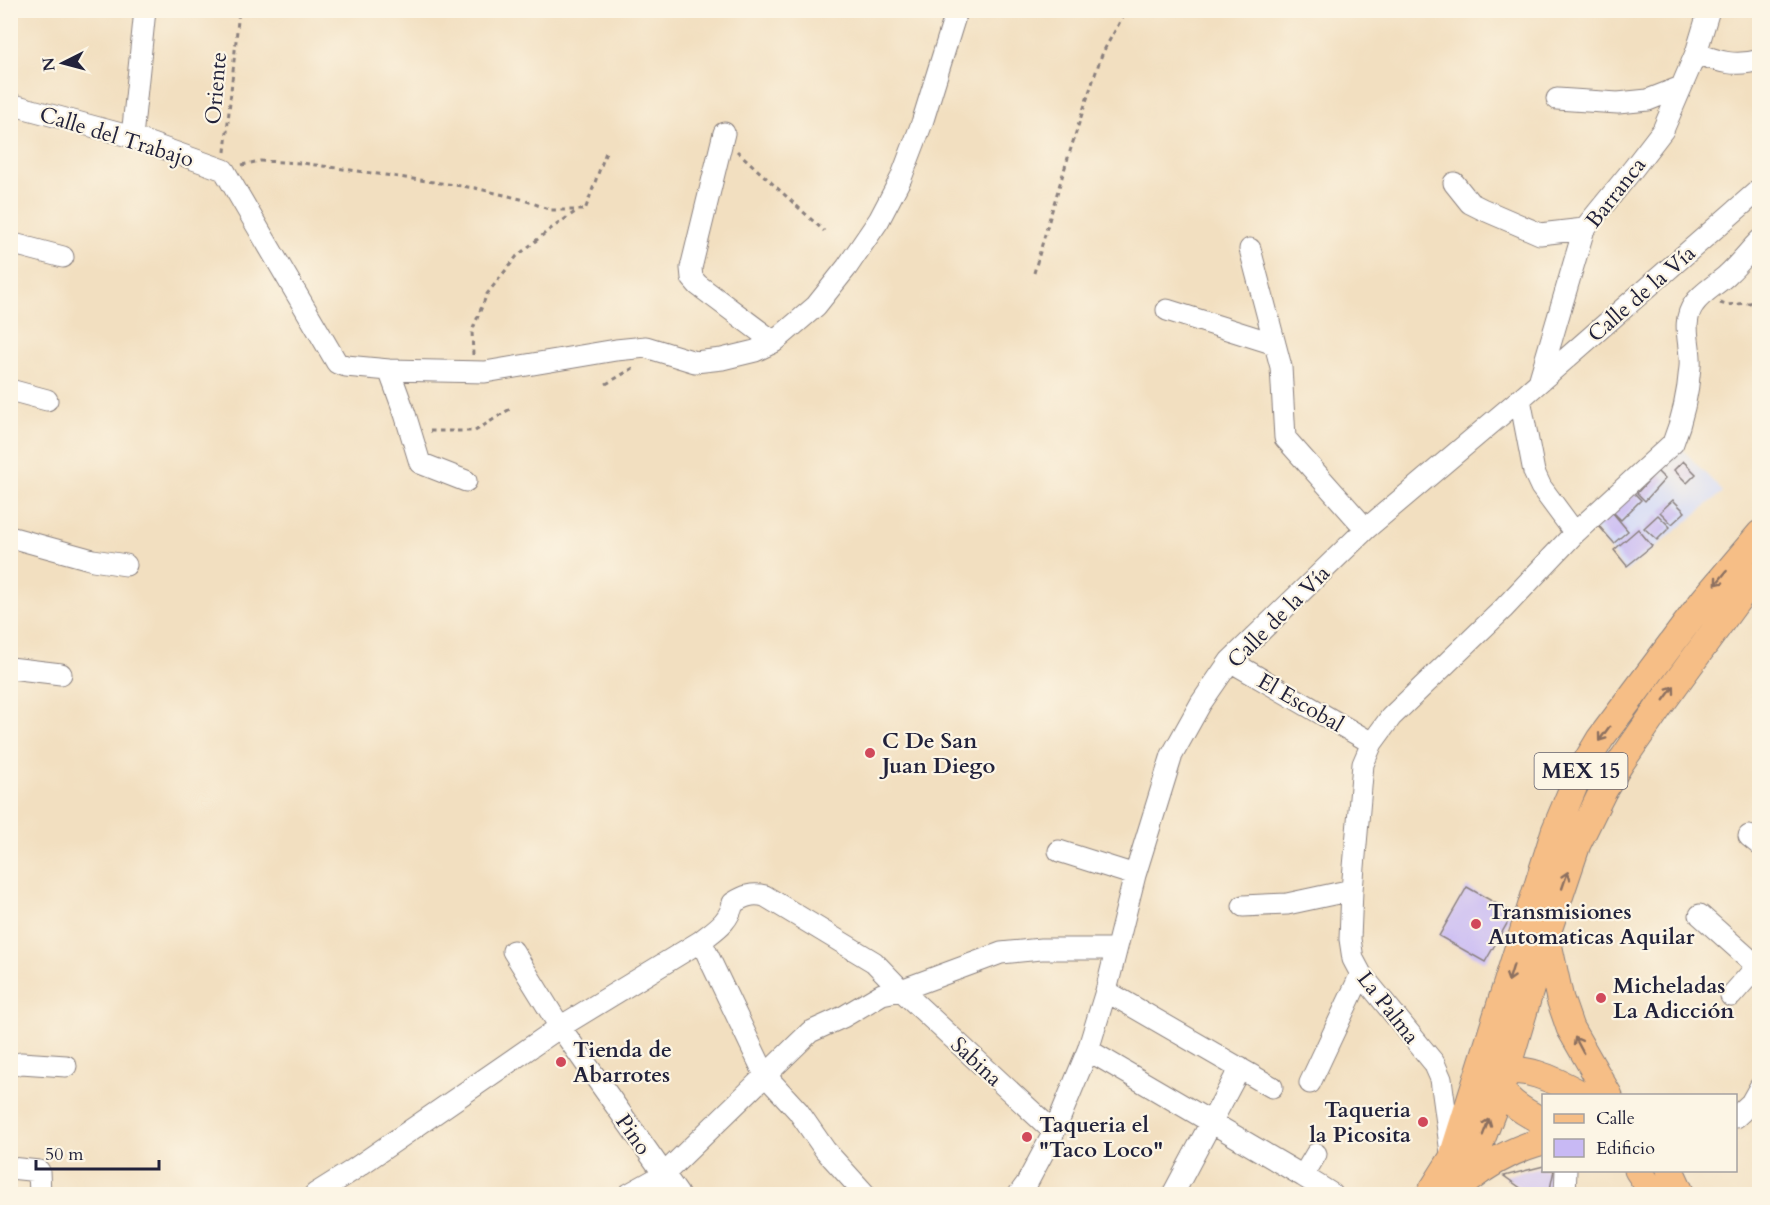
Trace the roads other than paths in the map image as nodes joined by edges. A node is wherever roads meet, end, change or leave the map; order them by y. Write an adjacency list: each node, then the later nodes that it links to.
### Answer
1 (145, 10): 9 (street)
2 (957, 10): 19 (street)
3 (1709, 10): 4 (street, Barranca)
4 (1696, 53): 5 (street); 6 (street, Barranca)
5 (1760, 60)
6 (1681, 87): 7 (street); 13 (street, Barranca)
7 (1557, 99)
8 (10, 104): 9 (street, Calle del Trabajo)
9 (132, 137): 21 (street, Calle del Trabajo)
10 (723, 137): 19 (street)
11 (1454, 183): 13 (street)
12 (1760, 189): 22 (street, Calle de la Vía)
13 (1584, 229): 22 (street, Barranca)
14 (1760, 240): 28 (street, La Palma)
15 (10, 243): 17 (street)
16 (1250, 249): 20 (street)
17 (63, 257)
18 (1167, 310): 20 (street)
19 (774, 342): 21 (street)
20 (1275, 344): 27 (street)
21 (389, 370): 26 (street)
22 (1539, 382): 24 (street, Calle de la Vía)
23 (10, 390): 25 (street)
24 (1520, 399): 27 (street, Calle de la Vía); 28 (street)
25 (47, 400)
26 (466, 481)
27 (1366, 529): 33 (street, Calle de la Vía)
28 (1575, 533): 36 (street, La Palma)
29 (1760, 534): 57 (main road, MEX 15, one-way to 57)
30 (10, 537): 31 (street)
31 (126, 565)
32 (1760, 574): 42 (main road, MEX 15, one-way to 32)
33 (1230, 661): 36 (street, El Escobal); 38 (street, Calle de la Vía)
34 (10, 668): 35 (street)
35 (61, 674)
36 (1372, 743): 39 (street, La Palma)
37 (1059, 851): 38 (street)
38 (1135, 876): 44 (street, Calle de la Vía)
39 (1352, 890): 40 (street); 47 (street, La Palma)
40 (1243, 906)
41 (1700, 915): 46 (street)
42 (1546, 936): 57 (main road, MEX 15); 61 (main road, one-way to 42)
43 (701, 940): 48 (street, Sabina); 51 (street); 56 (street)
44 (1116, 949): 48 (street); 49 (street, Calle de la Vía)
45 (513, 951): 51 (street, Pino)
46 (1758, 965): 50 (street)
47 (1360, 974): 58 (street); 72 (street, La Palma)
48 (901, 990): 56 (street); 64 (street, Sabina)
49 (1106, 991): 52 (street, Calle de la Vía); 55 (street)
50 (1731, 996)
51 (560, 1027): 70 (street, Pino); 74 (street)
52 (1088, 1050): 62 (street); 64 (street, Calle de la Vía)
53 (10, 1065): 54 (street)
54 (66, 1066)
55 (1240, 1068): 59 (street); 62 (street)
56 (765, 1075): 70 (street); 77 (street)
57 (1492, 1076): 60 (main road); 63 (main road); 72 (main road, MEX 15)
58 (1310, 1083)
59 (1272, 1087)
60 (1582, 1094)
61 (1608, 1094)
62 (1211, 1121): 71 (street); 79 (street)
63 (1542, 1121)
64 (1054, 1132): 78 (street, Calle de la Vía)
65 (1542, 1142): 72 (main road)
66 (1316, 1154): 71 (street)
67 (10, 1168): 73 (street)
68 (1566, 1172): 82 (street)
69 (1639, 1172): 83 (main road)
70 (663, 1175): 75 (street); 76 (street, Pino)
71 (1303, 1176): 80 (street)
72 (1458, 1178): 81 (main road, MEX 15)
73 (40, 1194)
74 (315, 1194)
75 (629, 1194)
76 (678, 1194)
77 (865, 1194)
78 (1019, 1194)
79 (1173, 1194)
80 (1332, 1194)
81 (1430, 1194)
82 (1565, 1194)
83 (1654, 1194)

